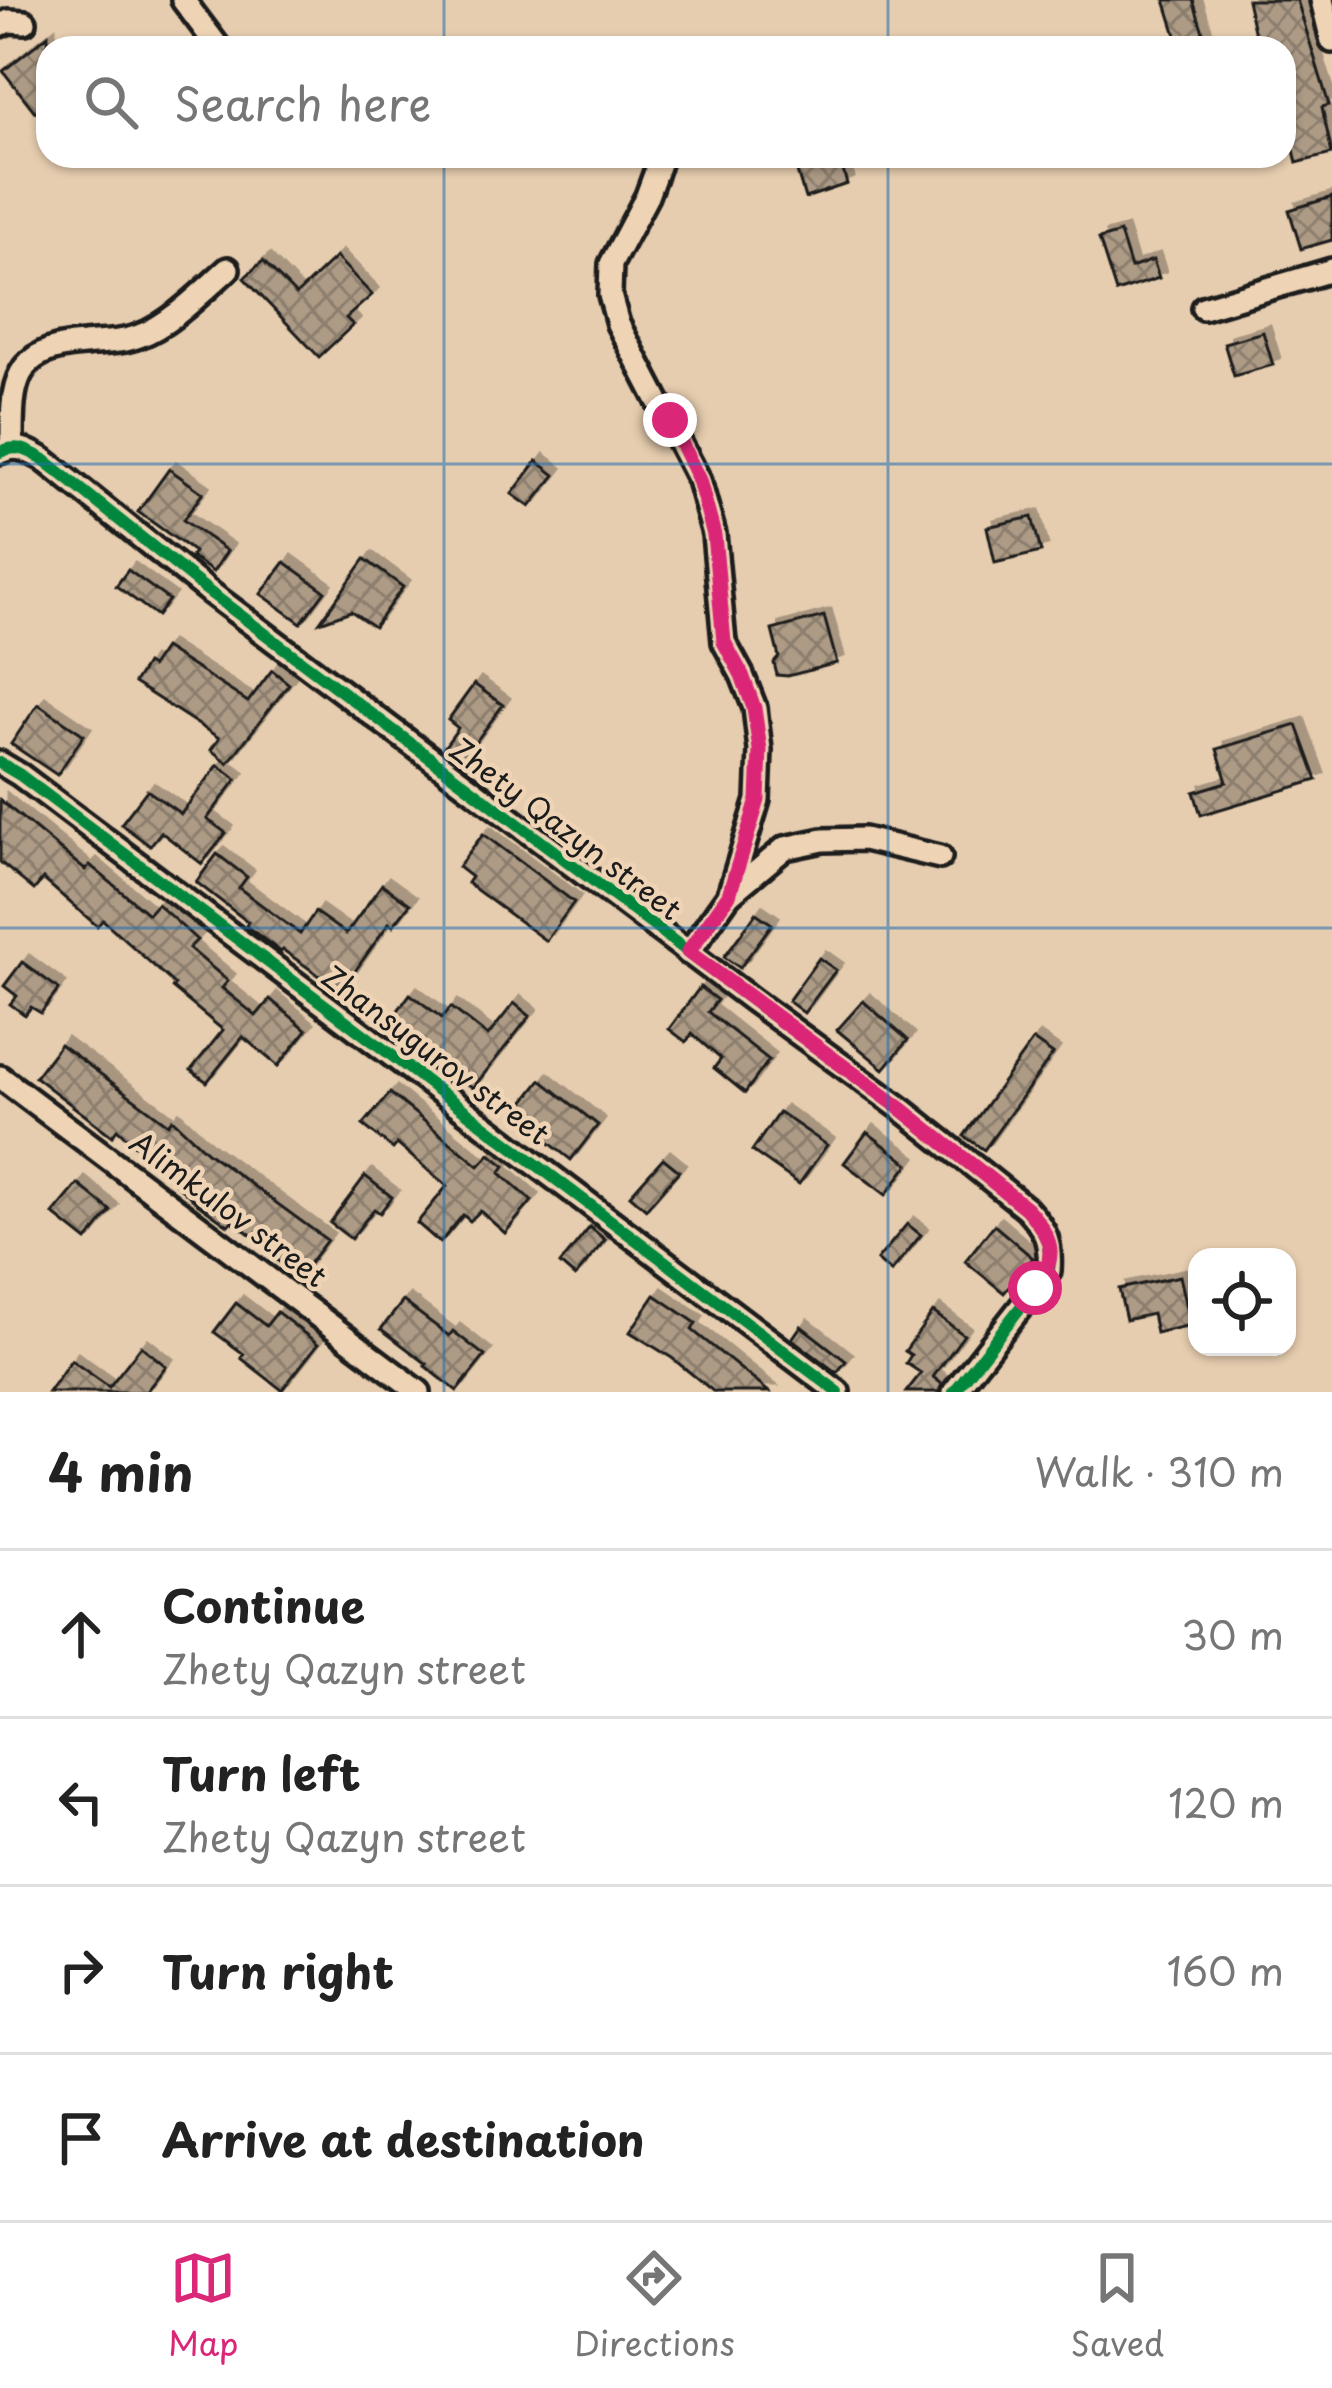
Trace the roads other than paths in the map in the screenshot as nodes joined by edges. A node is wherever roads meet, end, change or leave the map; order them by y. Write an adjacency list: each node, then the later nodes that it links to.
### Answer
1 (183, 0): 5 (street)
2 (1322, 0): 6 (street)
3 (25, 22): 4 (street)
4 (0, 25)
5 (210, 36)
6 (1332, 41)
7 (657, 168): 14 (street)
8 (228, 269): 11 (street)
9 (1332, 270): 10 (street)
10 (1203, 308)
11 (6, 450): 15 (street, Zhety Qazyn street)
12 (0, 764): 18 (street, Zhansugurov street)
13 (940, 857): 14 (street)
14 (729, 895): 15 (street)
15 (688, 952): 19 (street, Zhety Qazyn street)
16 (0, 1077): 17 (street, Alimkulov street)
17 (419, 1392)
18 (838, 1392)
19 (954, 1392)

